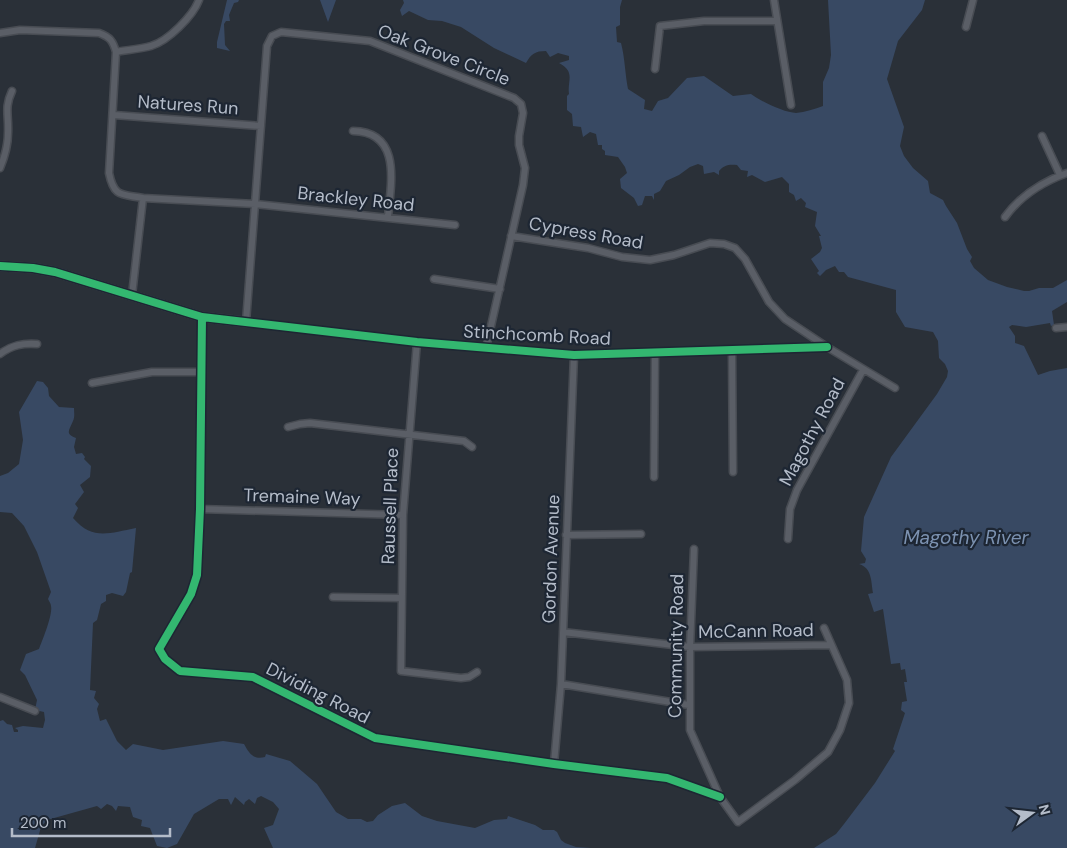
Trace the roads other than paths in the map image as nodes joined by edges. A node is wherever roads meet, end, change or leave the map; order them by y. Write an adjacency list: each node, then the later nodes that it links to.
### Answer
1 (199, 0): 7 (street)
2 (774, 0): 4 (street)
3 (973, 0): 5 (street)
4 (778, 21): 8 (street); 10 (street)
5 (966, 27)
6 (0, 33): 7 (street)
7 (116, 52): 11 (street, Brackley Road)
8 (655, 70)
9 (12, 91): 15 (street)
10 (791, 105)
11 (114, 115): 12 (street, Natures Run); 17 (street, Brackley Road)
12 (261, 126): 18 (street, Oak Grove Circle); 22 (street, Oak Grove Circle)
13 (353, 131): 19 (street)
14 (1042, 136): 16 (street)
15 (0, 168)
16 (1064, 174): 20 (street)
17 (143, 198): 18 (street, Brackley Road); 26 (street)
18 (255, 204): 19 (street, Brackley Road); 28 (street, Oak Grove Circle)
19 (388, 217): 21 (street, Brackley Road)
20 (1005, 217)
21 (455, 225)
22 (511, 236): 25 (street, Oak Grove Circle); 33 (street, Cypress Road)
23 (0, 266): 26 (street)
24 (434, 278): 25 (street)
25 (500, 289): 34 (street, Oak Grove Circle)
26 (132, 295): 27 (street)
27 (202, 317): 28 (street); 40 (street, Dividing Road)
28 (246, 322): 31 (street, Stinchcomb Road)
29 (1067, 327): 30 (street)
30 (1056, 328)
31 (417, 342): 34 (street, Stinchcomb Road); 44 (street, Raussell Place)
32 (38, 344): 37 (street)
33 (827, 347): 35 (street, Stinchcomb Road); 39 (street, Cypress Road)
34 (486, 348): 38 (street, Stinchcomb Road)
35 (732, 351): 36 (street, Stinchcomb Road); 46 (street)
36 (655, 353): 38 (street, Stinchcomb Road); 47 (street)
37 (0, 354)
38 (574, 355): 51 (street, Gordon Avenue)
39 (863, 370): 42 (street, Cypress Road); 52 (street, Magothy Road)
40 (202, 372): 41 (street); 48 (street, Dividing Road)
41 (92, 383)
42 (895, 388)
43 (288, 427): 44 (street)
44 (408, 434): 45 (street); 49 (street, Raussell Place)
45 (472, 447)
46 (733, 472)
47 (654, 477)
48 (200, 508): 49 (street, Tremaine Way); 65 (street, Dividing Road)
49 (403, 514): 55 (street, Raussell Place)
50 (641, 534): 51 (street)
51 (566, 535): 57 (street, Gordon Avenue)
52 (788, 539)
53 (694, 549): 59 (street, Community Road)
54 (333, 597): 55 (street)
55 (402, 598): 60 (street, Raussell Place)
56 (824, 628): 58 (street)
57 (563, 632): 59 (street, McCann Road); 61 (street, Gordon Avenue)
58 (830, 644): 59 (street, McCann Road); 66 (street, Community Road)
59 (690, 647): 63 (street, Community Road)
60 (477, 672)
61 (561, 684): 63 (street); 65 (street, Gordon Avenue)
62 (0, 697): 64 (street)
63 (688, 705): 66 (street, Community Road)
64 (35, 711)
65 (554, 764): 66 (street, Dividing Road)
66 (720, 797)

